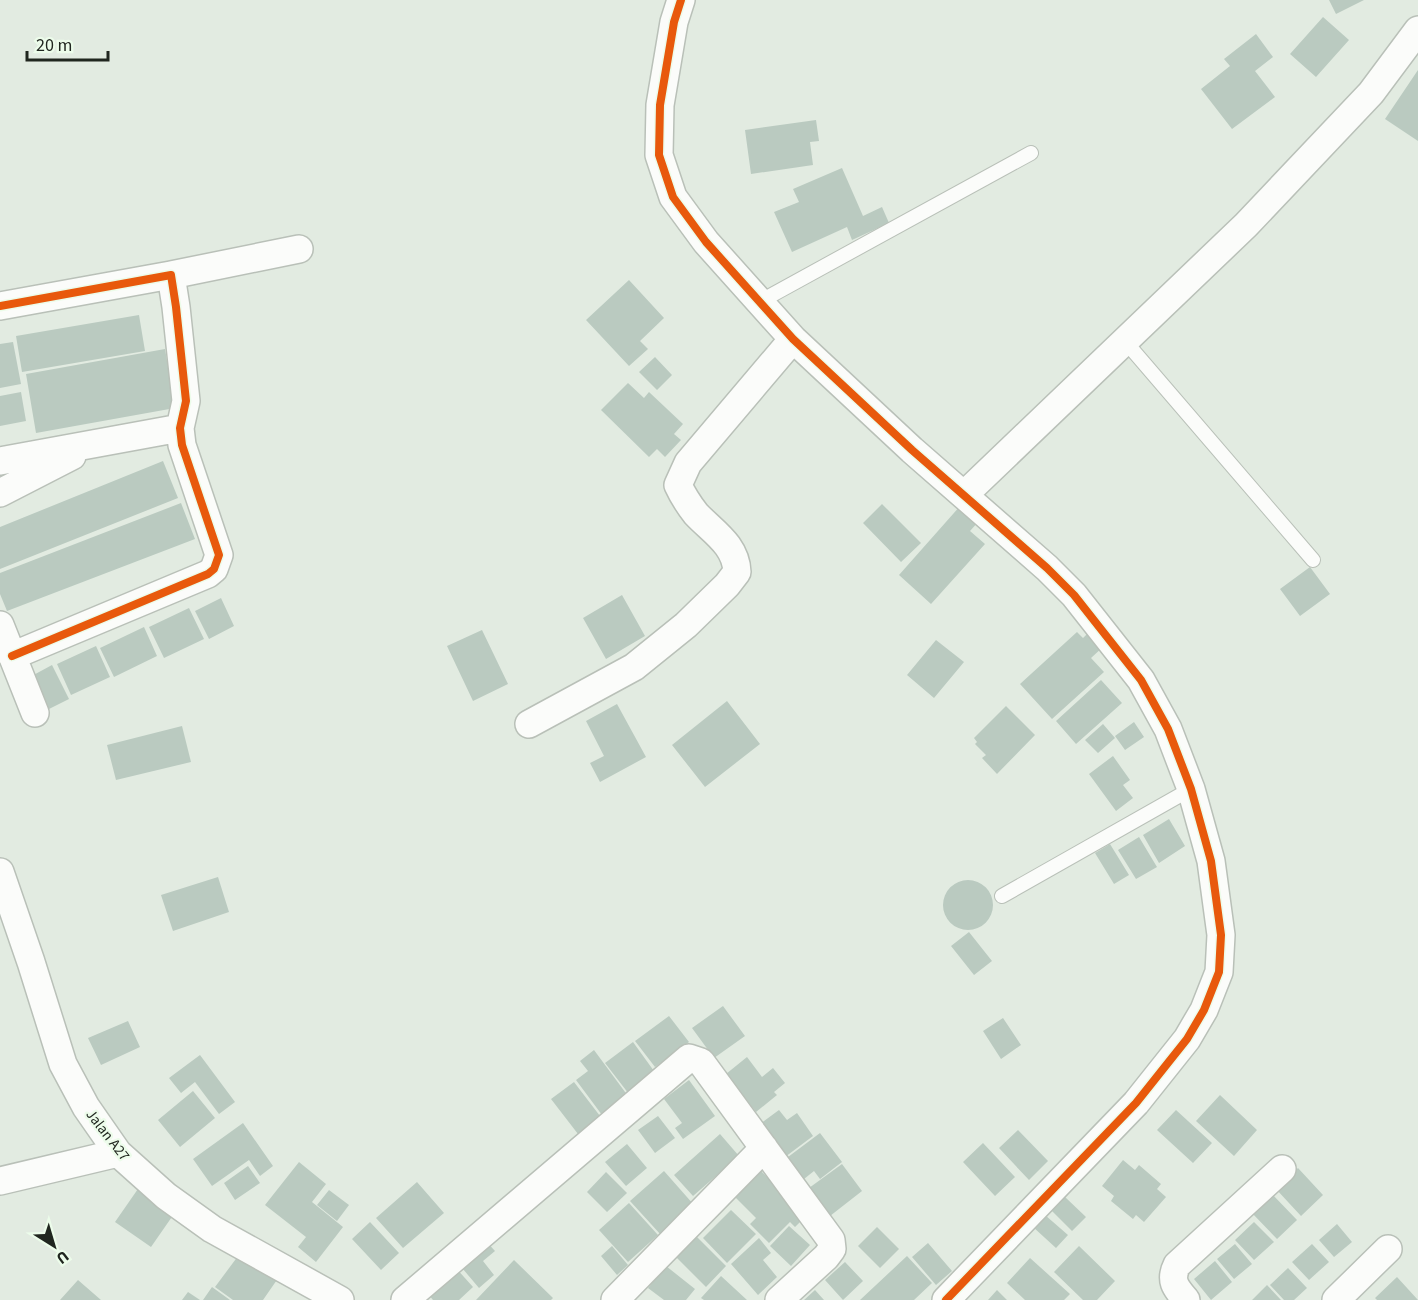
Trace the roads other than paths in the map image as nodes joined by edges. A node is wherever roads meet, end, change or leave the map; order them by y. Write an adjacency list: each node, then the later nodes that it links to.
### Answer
1 (681, 0): 6 (street)
2 (1413, 47): 9 (street)
3 (1031, 153): 6 (lane)
4 (299, 249): 5 (street)
5 (171, 275): 7 (street); 10 (street)
6 (759, 302): 8 (street)
7 (0, 306)
8 (793, 339): 14 (street); 19 (street)
9 (1124, 340): 14 (street); 15 (lane)
10 (180, 428): 11 (street); 17 (street)
11 (100, 442): 12 (street); 13 (street)
12 (0, 461)
13 (0, 492)
14 (965, 494): 20 (street)
15 (1313, 560)
16 (0, 625): 17 (street)
17 (12, 656): 18 (street)
18 (35, 713)
19 (529, 723)
20 (1191, 789): 22 (lane); 33 (street)
21 (0, 872): 24 (street, Jalan A27)
22 (1002, 896)
23 (764, 1148): 30 (street); 31 (street); 32 (street)
24 (118, 1153): 26 (street); 28 (street, Jalan A27)
25 (1282, 1169): 34 (street)
26 (0, 1181)
27 (1388, 1249): 35 (street)
28 (310, 1293): 29 (street, Jalan A27)
29 (340, 1300)
30 (405, 1300)
31 (615, 1300)
32 (779, 1300)
33 (946, 1300)
34 (1186, 1300)
35 (1336, 1300)

